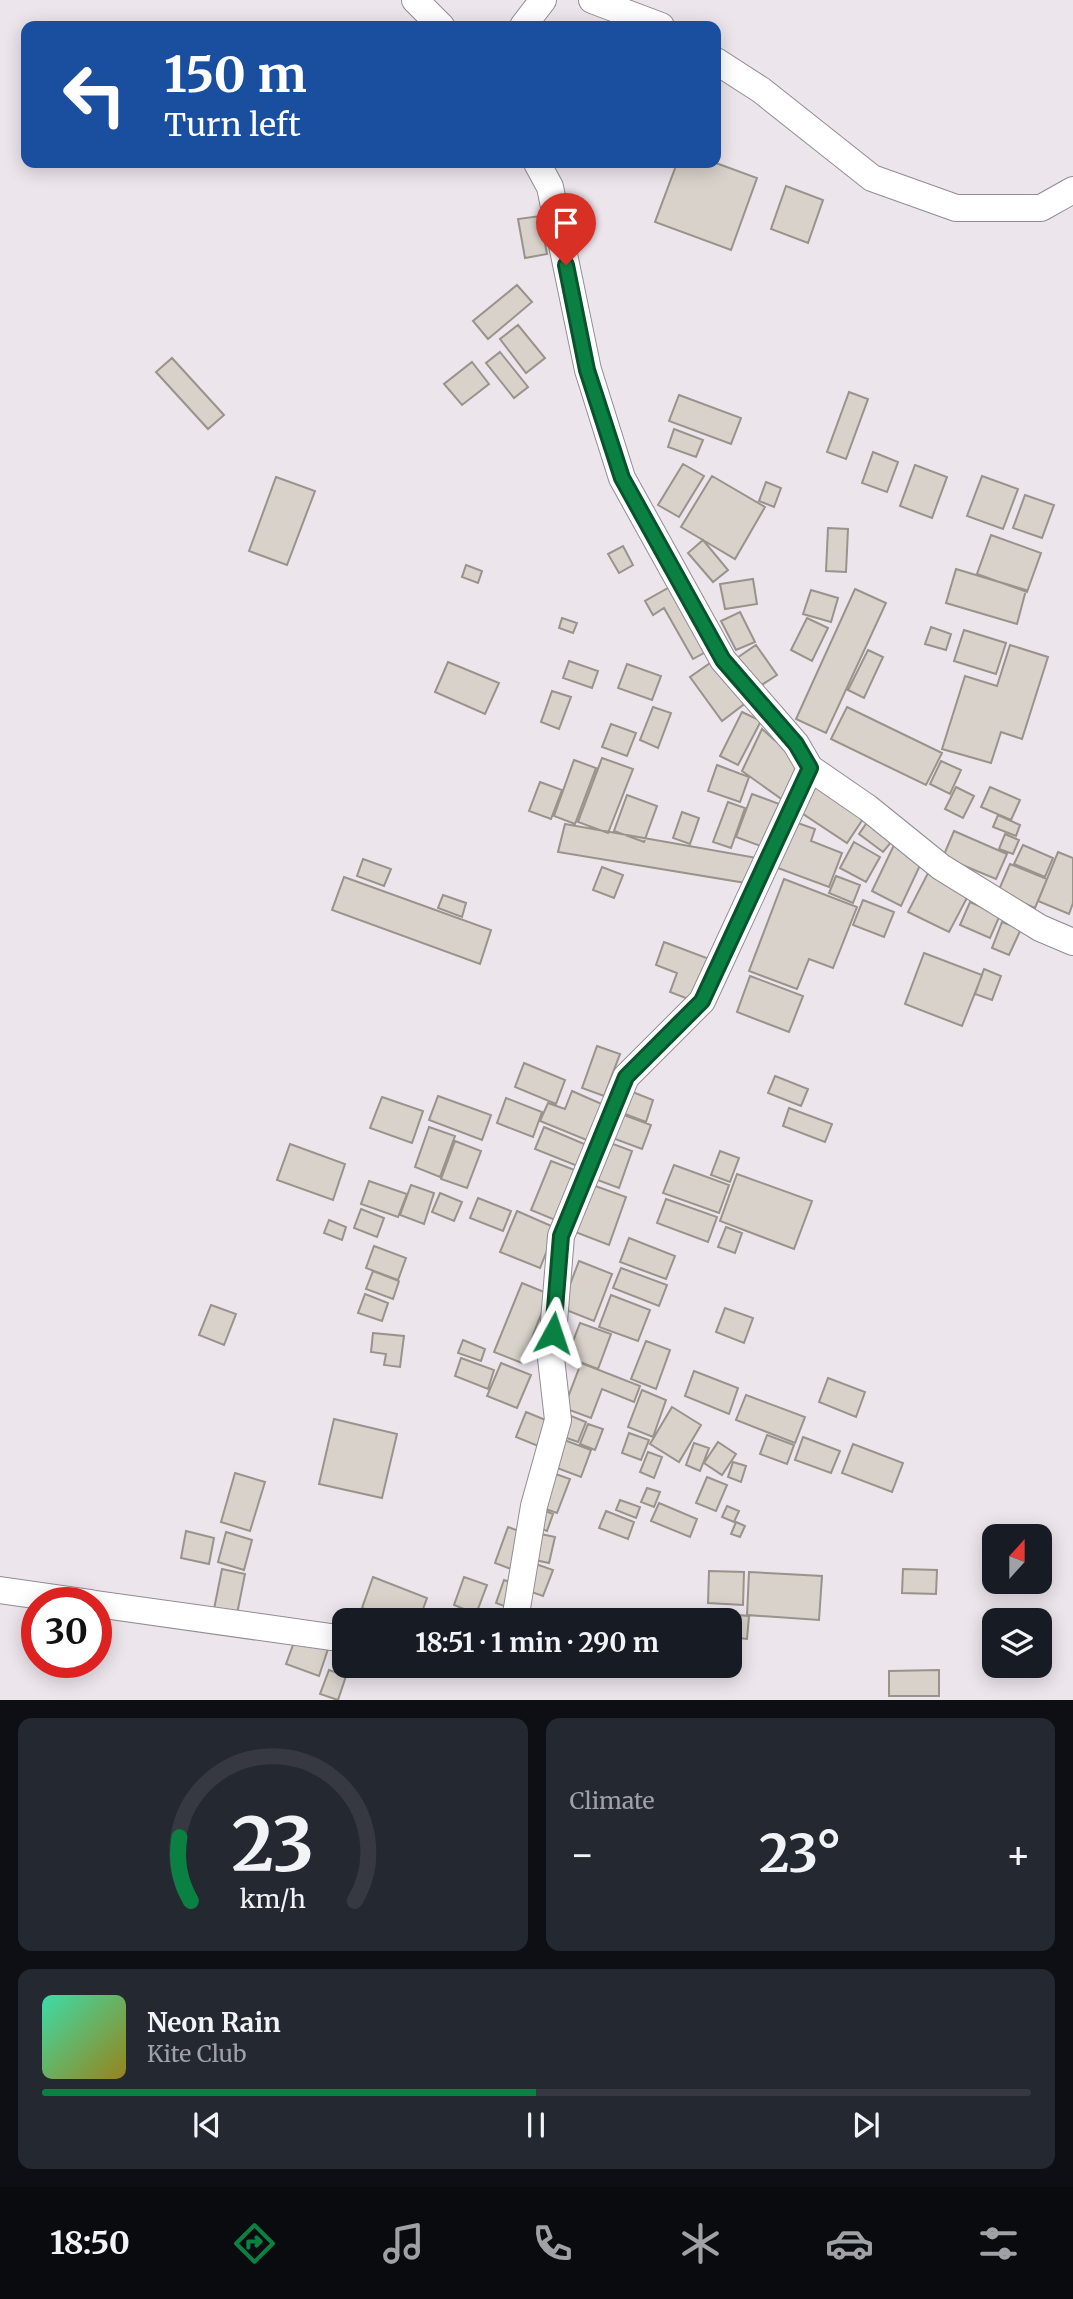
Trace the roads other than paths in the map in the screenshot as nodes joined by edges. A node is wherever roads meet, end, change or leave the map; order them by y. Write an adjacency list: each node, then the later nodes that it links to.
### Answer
1 (415, 0): 4 (street)
2 (543, 0): 5 (street)
3 (592, 0): 6 (street)
4 (436, 21)
5 (527, 21)
6 (648, 21)
7 (721, 64): 9 (street)
8 (540, 168): 10 (street)
9 (1073, 190)
10 (810, 768): 11 (street); 15 (street)
11 (1073, 942)
12 (0, 1590): 13 (street)
13 (21, 1593)
14 (112, 1606): 16 (street)
15 (517, 1608)
16 (332, 1637)

